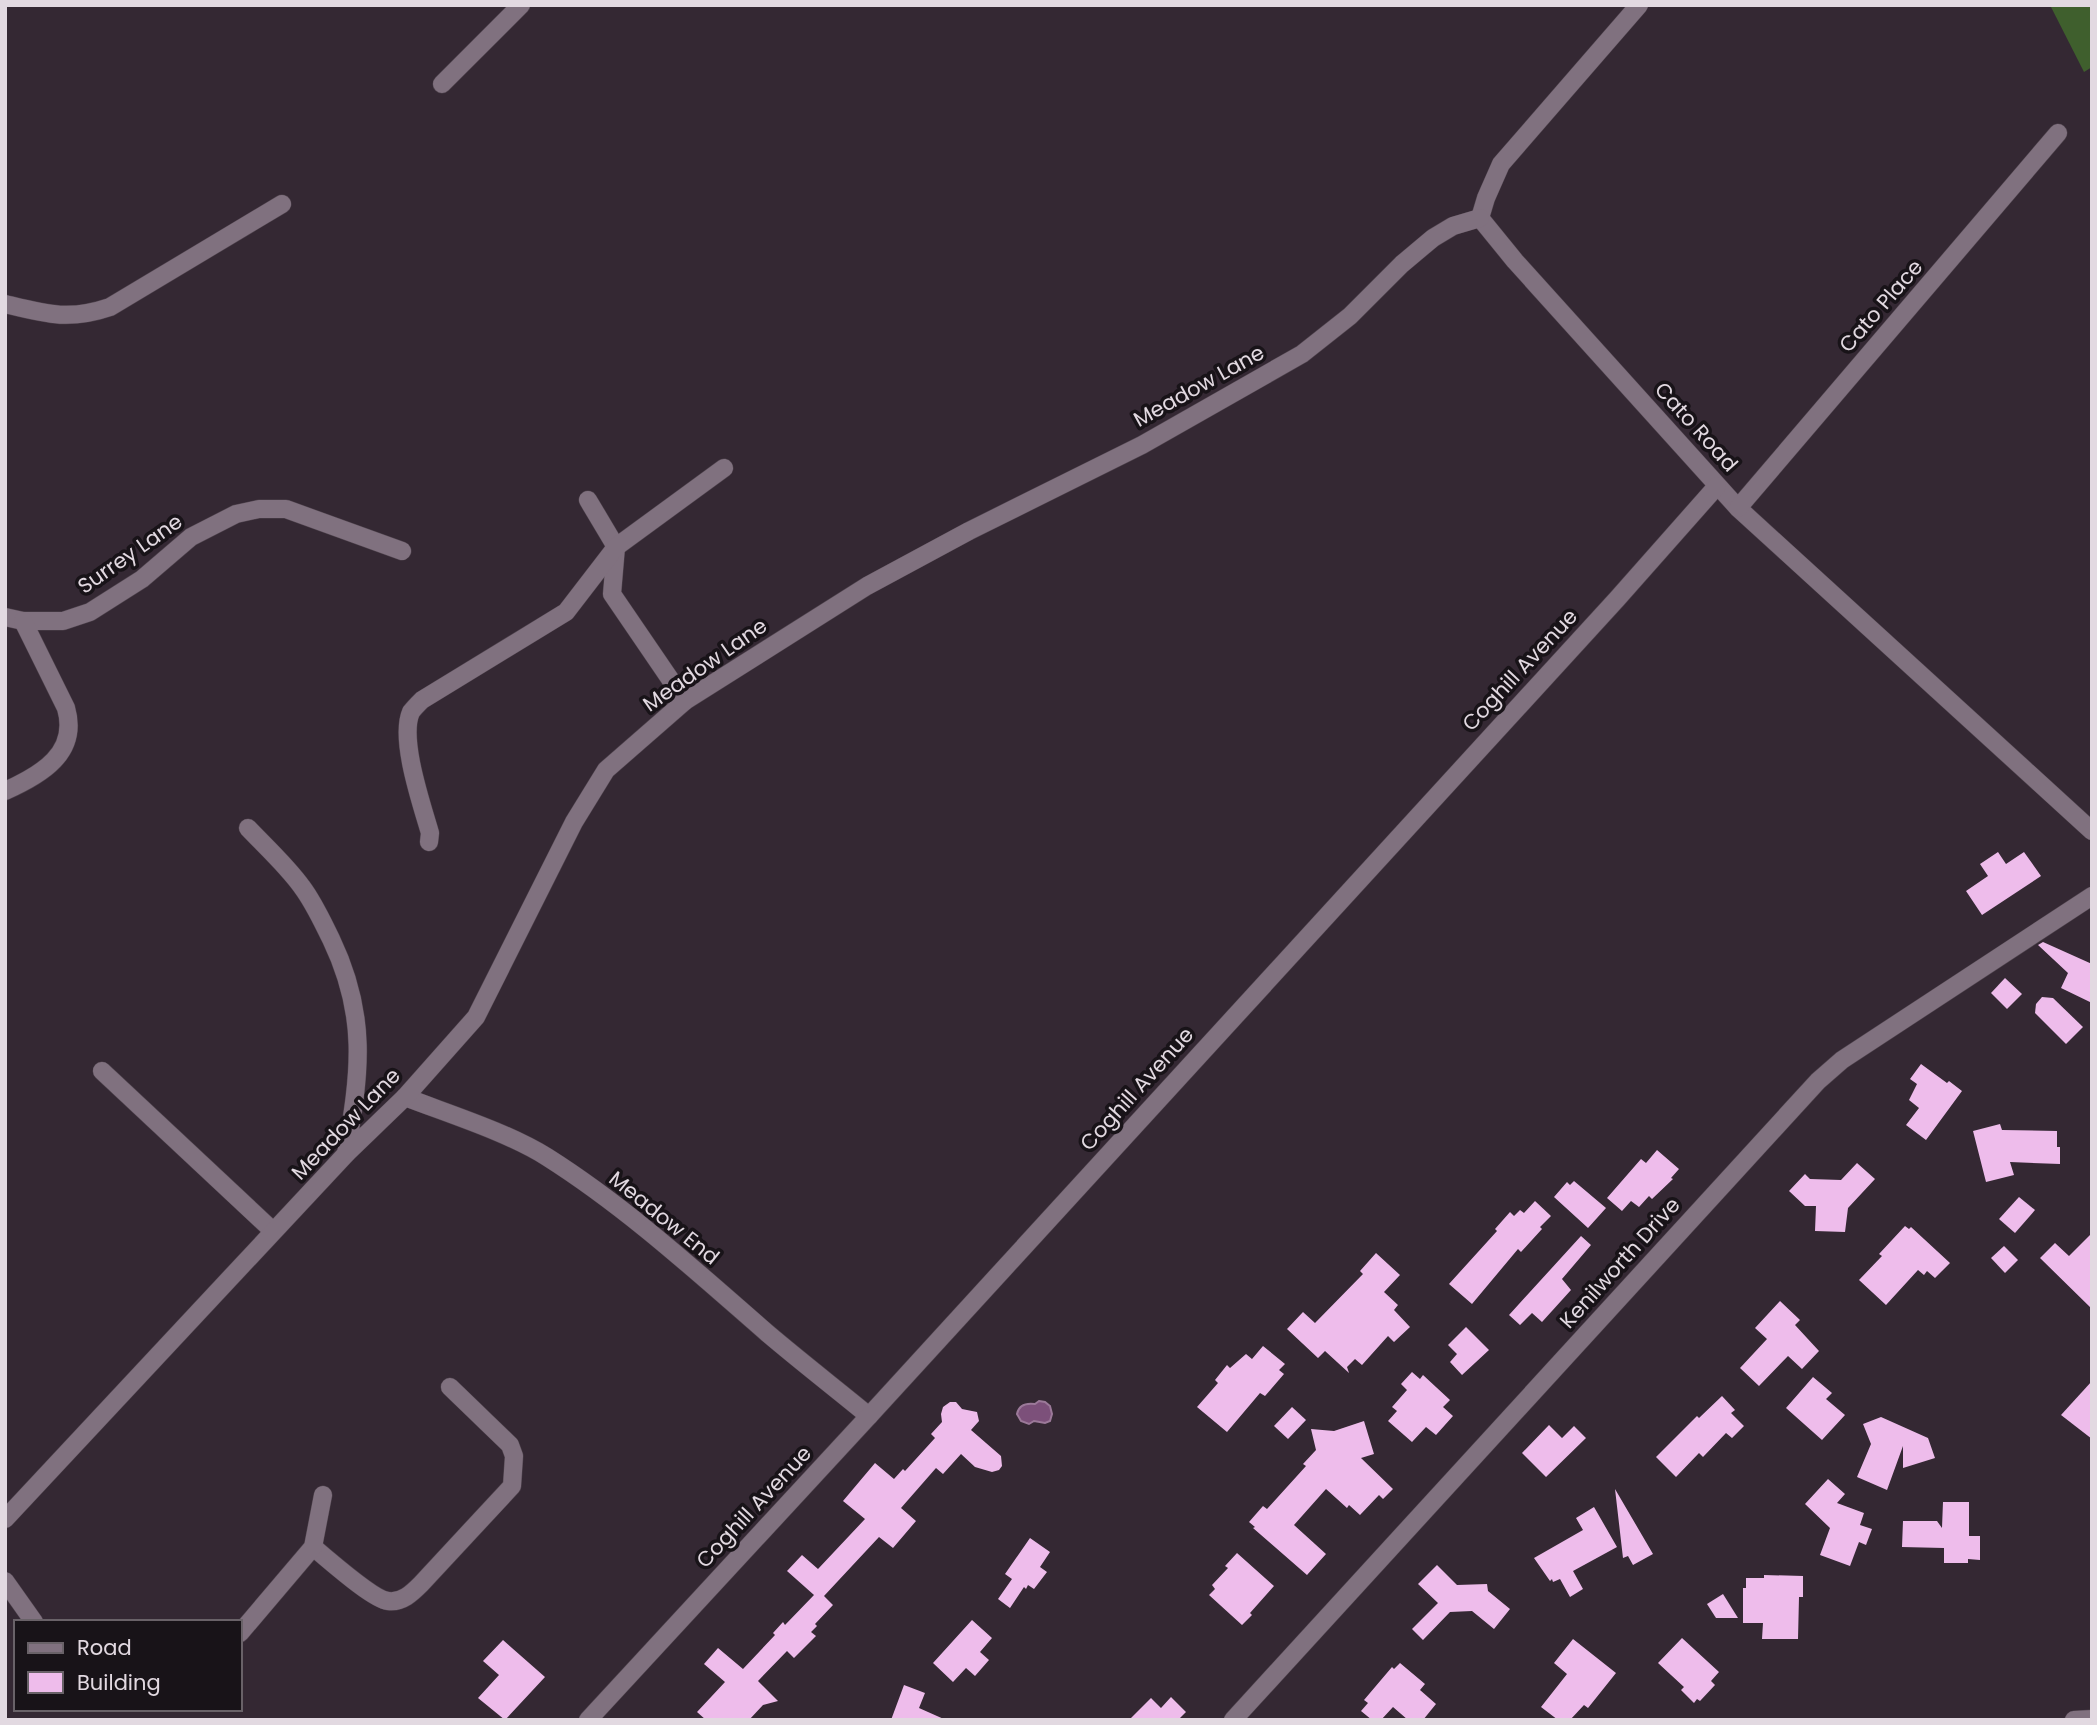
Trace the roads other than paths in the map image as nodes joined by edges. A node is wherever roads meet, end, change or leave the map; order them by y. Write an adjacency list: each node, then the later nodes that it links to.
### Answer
1 (521, 5): 3 (street)
2 (1639, 5): 6 (street)
3 (442, 84)
4 (2059, 133): 11 (street, Cato Place)
5 (282, 204): 7 (street)
6 (1480, 218): 9 (street, Cato Road); 15 (street, Meadow Lane)
7 (5, 304)
8 (724, 468): 12 (street)
9 (1717, 486): 11 (street, Cato Road); 26 (street, Coghill Avenue)
10 (588, 500): 12 (street)
11 (1738, 508): 18 (street, Cato Road)
12 (616, 547): 15 (street); 19 (street)
13 (402, 551): 14 (street, Surrey Lane)
14 (14, 619): 16 (street)
15 (685, 701): 22 (street, Meadow Lane)
16 (5, 791)
17 (248, 828): 23 (street)
18 (2092, 831)
19 (429, 842)
20 (2092, 896): 35 (street, Kenilworth Drive)
21 (102, 1071): 24 (street)
22 (405, 1097): 23 (street, Meadow Lane); 26 (street, Meadow End)
23 (346, 1154): 24 (street, Meadow Lane)
24 (273, 1231): 28 (street, Meadow Lane)
25 (450, 1387): 29 (street)
26 (869, 1416): 34 (street, Coghill Avenue)
27 (323, 1494): 29 (street)
28 (5, 1519)
29 (313, 1547): 32 (street)
30 (5, 1581): 31 (street)
31 (33, 1620)
32 (242, 1631)
33 (2092, 1719): 36 (street)
34 (588, 1720)
35 (1233, 1720)
36 (2074, 1720)

